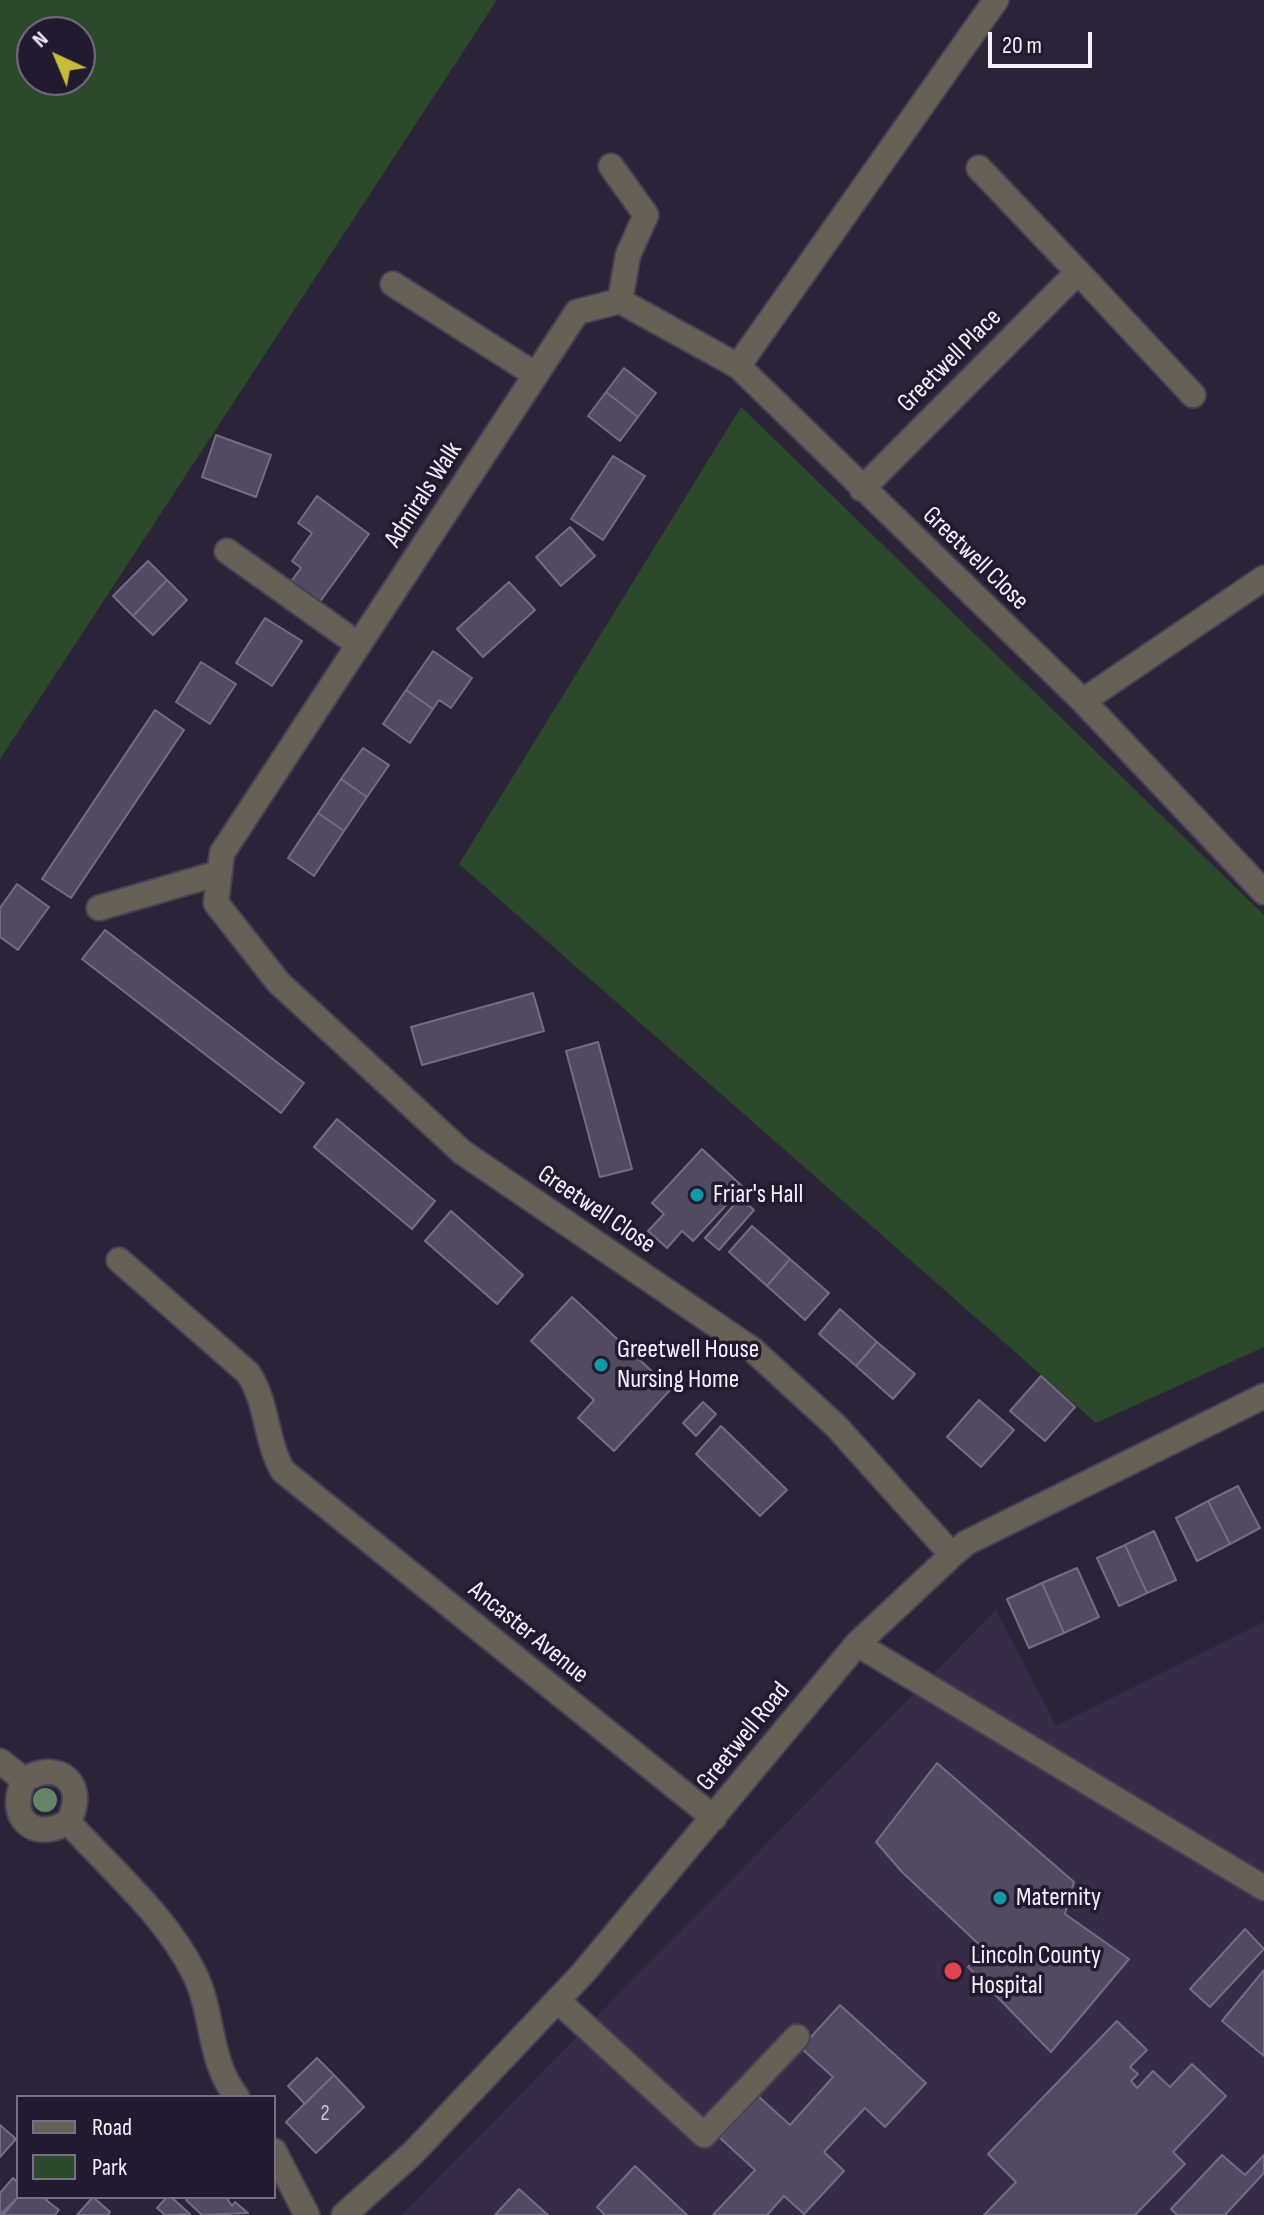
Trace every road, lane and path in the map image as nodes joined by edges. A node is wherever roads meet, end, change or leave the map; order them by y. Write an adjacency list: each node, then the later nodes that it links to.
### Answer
1 (996, 0): 7 (street)
2 (611, 166): 6 (street)
3 (979, 168): 4 (street)
4 (1078, 272): 9 (street); 10 (street, Greetwell Place)
5 (393, 284): 8 (street)
6 (620, 301): 7 (street, Greetwell Close); 8 (street, Admirals Walk)
7 (738, 366): 10 (street, Greetwell Close)
8 (536, 375): 13 (street, Admirals Walk)
9 (1193, 395)
10 (862, 489): 14 (street, Greetwell Close)
11 (227, 551): 13 (street)
12 (1264, 578): 14 (street)
13 (359, 645): 15 (street, Admirals Walk)
14 (1083, 701): 16 (street, Greetwell Close)
15 (219, 873): 17 (street, Admirals Walk); 18 (street)
16 (1264, 892)
17 (216, 903): 21 (street, Greetwell Close)
18 (99, 908)
19 (119, 1260): 25 (street, Ancaster Avenue)
20 (1264, 1396): 21 (street, Greetwell Road)
21 (952, 1555): 22 (street, Greetwell Road)
22 (857, 1644): 25 (street, Greetwell Road); 27 (street)
23 (0, 1761): 24 (street)
24 (24, 1780): 26 (street); 26 (street)
25 (714, 1818): 28 (street, Greetwell Road)
26 (68, 1822): 30 (street)
27 (1264, 1888)
28 (558, 2001): 29 (street); 33 (street, Greetwell Road)
29 (797, 2037)
30 (236, 2095)
31 (276, 2155): 32 (street)
32 (307, 2215)
33 (344, 2215)

